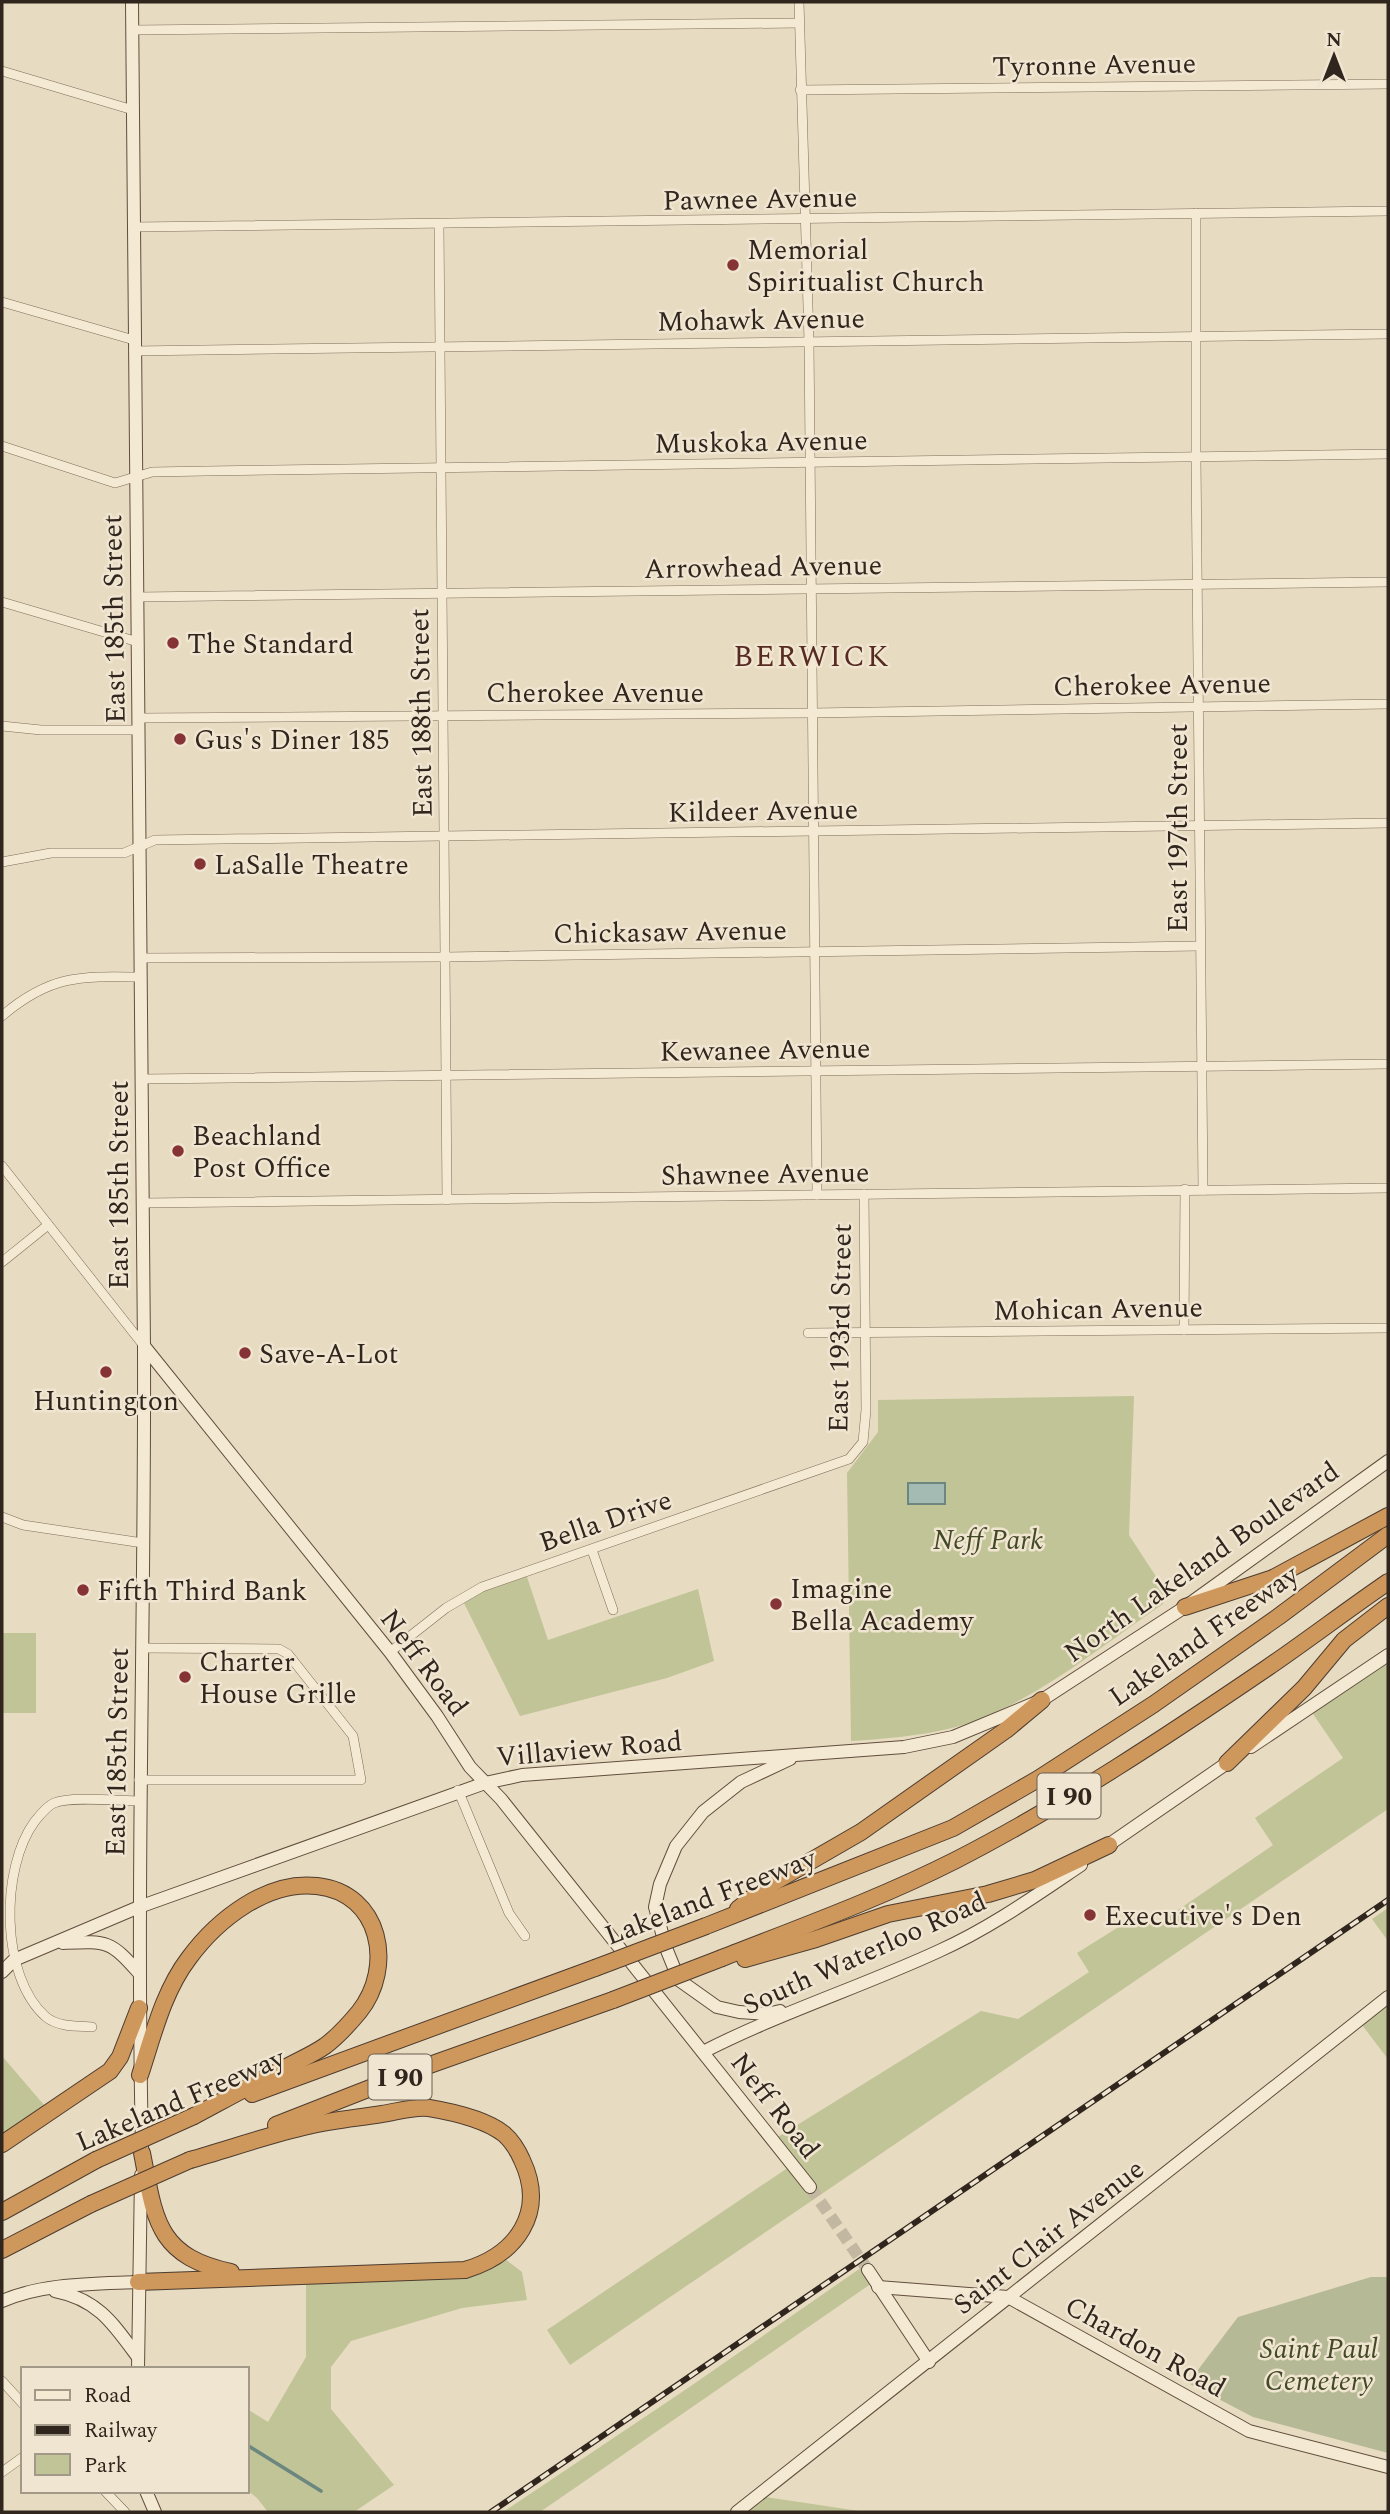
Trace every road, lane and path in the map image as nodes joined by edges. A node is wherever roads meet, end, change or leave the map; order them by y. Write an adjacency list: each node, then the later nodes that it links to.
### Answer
1 (132, 2): 4 (street, East 185th Street)
2 (799, 2): 3 (street, East 193rd Street)
3 (799, 23): 4 (street); 7 (street, East 193rd Street)
4 (132, 30): 8 (street, East 185th Street)
5 (2, 71): 8 (street)
6 (1388, 84): 7 (street, Tyronne Avenue)
7 (800, 90): 11 (street, East 193rd Street)
8 (133, 110): 13 (street, East 185th Street)
9 (1388, 211): 10 (street, Pawnee Avenue)
10 (1196, 214): 11 (street, Pawnee Avenue); 16 (street, East 197th Street)
11 (806, 220): 12 (street, Pawnee Avenue); 17 (street, East 193rd Street)
12 (439, 225): 13 (street, Pawnee Avenue); 19 (street, East 188th Street)
13 (133, 228): 18 (street, East 185th Street)
14 (2, 302): 18 (street, Mohawk Avenue)
15 (1388, 334): 16 (street, Mohawk Avenue)
16 (1196, 335): 17 (street, Mohawk Avenue); 22 (street, East 197th Street)
17 (809, 341): 19 (street, Mohawk Avenue); 23 (street, East 193rd Street)
18 (134, 345): 19 (street, Mohawk Avenue); 25 (street, East 185th Street)
19 (440, 347): 24 (street, East 188th Street)
20 (2, 446): 25 (street, Muskoka Avenue)
21 (1388, 454): 22 (street, Muskoka Avenue)
22 (1196, 457): 23 (street, Muskoka Avenue); 27 (street, East 197th Street)
23 (809, 463): 24 (street, Muskoka Avenue); 28 (street, East 193rd Street)
24 (442, 469): 25 (street, Muskoka Avenue); 29 (street, East 188th Street)
25 (135, 477): 30 (street, East 185th Street)
26 (1388, 582): 27 (street, Arrowhead Avenue)
27 (1198, 584): 28 (street, Arrowhead Avenue); 34 (street, East 197th Street)
28 (812, 588): 29 (street, Arrowhead Avenue); 35 (street, East 193rd Street)
29 (441, 594): 30 (street, Arrowhead Avenue); 36 (street, East 188th Street)
30 (138, 597): 32 (street, East 185th Street)
31 (2, 602): 32 (street)
32 (138, 642): 37 (street, East 185th Street)
33 (1388, 704): 34 (street, Cherokee Avenue)
34 (1199, 706): 35 (street, Cherokee Avenue); 40 (street, East 197th Street)
35 (812, 713): 36 (street, Cherokee Avenue); 41 (street, East 193rd Street)
36 (444, 716): 37 (street, Cherokee Avenue); 42 (street, East 188th Street)
37 (139, 724): 38 (street, Cherokee Avenue); 43 (street, East 185th Street)
38 (2, 726)
39 (1388, 824): 40 (street, Kildeer Avenue)
40 (1200, 827): 41 (street, Kildeer Avenue); 45 (street, East 197th Street)
41 (814, 832): 42 (street, Kildeer Avenue); 46 (street, East 193rd Street)
42 (444, 838): 43 (street, Kildeer Avenue); 47 (street, East 188th Street)
43 (140, 847): 44 (street, Kildeer Avenue); 48 (street, East 185th Street)
44 (2, 862)
45 (1200, 946): 46 (street, Chickasaw Avenue); 52 (street, East 197th Street)
46 (816, 951): 47 (street, Chickasaw Avenue); 53 (street, East 193rd Street)
47 (445, 957): 48 (street, Chickasaw Avenue); 54 (street, East 188th Street)
48 (140, 958): 49 (street, East 185th Street)
49 (140, 977): 50 (street); 55 (street, East 185th Street)
50 (2, 1016)
51 (1388, 1064): 52 (street, Kewanee Avenue)
52 (1203, 1067): 53 (street, Kewanee Avenue); 59 (street, East 197th Street)
53 (817, 1070): 54 (street, Kewanee Avenue); 61 (street, East 193rd Street)
54 (447, 1076): 55 (street, Kewanee Avenue); 62 (street, East 188th Street)
55 (142, 1079): 63 (street, East 185th Street)
56 (2, 1166): 64 (street, Neff Road)
57 (1388, 1188): 59 (street, Shawnee Avenue)
58 (1185, 1189): 59 (street, Shawnee Avenue); 60 (street, Shawnee Avenue); 67 (street)
59 (1203, 1190)
60 (864, 1194): 61 (street, Shawnee Avenue); 69 (street, East 193rd Street)
61 (817, 1195): 62 (street, Shawnee Avenue)
62 (447, 1200): 63 (street, Shawnee Avenue)
63 (142, 1203): 70 (street, East 185th Street)
64 (48, 1225): 65 (street); 70 (street, Neff Road)
65 (2, 1262)
66 (1388, 1328): 67 (street, Mohican Avenue)
67 (1184, 1329): 69 (street, Mohican Avenue)
68 (808, 1333): 69 (street, Mohican Avenue)
69 (866, 1334): 71 (street, East 193rd Street)
70 (144, 1346): 76 (street, East 185th Street); 83 (street, Neff Road)
71 (849, 1459): 77 (street, Bella Drive)
72 (1388, 1461): 80 (street, North Lakeland Boulevard)
73 (1388, 1516): 80 (highway)
74 (2, 1517): 76 (street)
75 (1388, 1535): 94 (highway, Lakeland Freeway / I 90)
76 (143, 1543): 82 (street, East 185th Street)
77 (592, 1550): 81 (street); 83 (street, Bella Drive)
78 (1388, 1582): 98 (highway, I 90)
79 (1388, 1606): 87 (highway)
80 (1185, 1607): 85 (street, North Lakeland Boulevard)
81 (612, 1610)
82 (142, 1648): 88 (street, East 185th Street); 88 (street)
83 (390, 1652): 89 (street, Neff Road)
84 (1388, 1655): 87 (street, South Waterloo Road)
85 (1042, 1700): 86 (street, Villaview Road); 94 (highway)
86 (800, 1754): 89 (street, Villaview Road); 102 (street)
87 (1227, 1763): 92 (street, South Waterloo Road)
88 (139, 1780): 91 (street, East 185th Street)
89 (485, 1783): 90 (street, Villaview Road); 105 (street, Neff Road)
90 (458, 1790): 93 (street, Villaview Road); 95 (street)
91 (139, 1801): 93 (street, East 185th Street); 97 (street)
92 (1109, 1845): 98 (highway); 102 (street, South Waterloo Road)
93 (139, 1907): 96 (street, Villaview Road); 100 (street, East 185th Street)
94 (727, 1917): 107 (highway, Lakeland Freeway / I 90, bridge)
95 (525, 1936)
96 (52, 1944): 97 (street, Villaview Road); 100 (street)
97 (14, 1960): 99 (street, Villaview Road); 104 (street)
98 (724, 1961): 110 (highway, I 90, bridge)
99 (2, 1972)
100 (139, 1973): 103 (street, East 185th Street)
101 (1388, 1997): 119 (street, Saint Clair Avenue)
102 (811, 2003): 105 (street, South Waterloo Road)
103 (139, 2008): 106 (street, East 185th Street); 108 (highway)
104 (92, 2027)
105 (703, 2052): 111 (street, Neff Road)
106 (141, 2075): 107 (highway); 109 (street, East 185th Street)
107 (194, 2116): 112 (highway, Lakeland Freeway / I 90, bridge)
108 (2, 2144)
109 (142, 2153): 115 (highway); 116 (street, East 185th Street)
110 (190, 2160): 113 (highway, I 90, bridge); 115 (highway)
111 (810, 2187)
112 (2, 2212)
113 (2, 2250)
114 (867, 2270): 117 (street)
115 (254, 2277): 116 (highway)
116 (138, 2282): 118 (street); 121 (street, East 185th Street)
117 (878, 2287): 119 (street, Chardon Road); 122 (street)
118 (40, 2289): 120 (street); 121 (street)
119 (1008, 2297): 122 (street, Saint Clair Avenue); 126 (street, Chardon Road)
120 (2, 2301)
121 (138, 2362)
122 (929, 2362): 132 (street, Saint Clair Avenue)
123 (2, 2381): 124 (street)
124 (21, 2402)
125 (21, 2458): 127 (street)
126 (1388, 2467)
127 (2, 2472)
128 (107, 2493): 130 (street)
129 (147, 2493): 131 (street)
130 (125, 2512)
131 (155, 2512)
132 (737, 2512)

